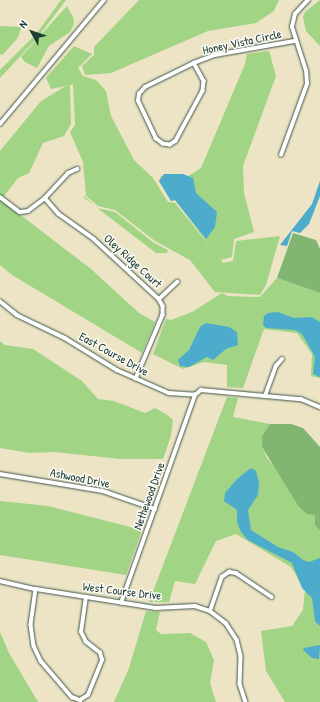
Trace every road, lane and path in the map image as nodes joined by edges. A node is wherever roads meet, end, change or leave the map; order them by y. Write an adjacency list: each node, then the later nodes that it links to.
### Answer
1 (104, 0): 5 (street)
2 (308, 0): 3 (street)
3 (294, 41): 4 (street, Honey Vista Circle); 6 (street)
4 (194, 63): 4 (street, Honey Vista Circle)
5 (0, 124)
6 (281, 155)
7 (77, 170): 9 (street)
8 (0, 197): 9 (street)
9 (45, 198): 11 (street, Oley Ridge Court)
10 (177, 282): 11 (street)
11 (159, 298): 14 (street, Oley Ridge Court)
12 (0, 301): 14 (street, East Course Drive)
13 (282, 359): 16 (street)
14 (136, 379): 15 (street, East Course Drive)
15 (195, 395): 16 (street, East Course Drive); 19 (street, Nethewood Drive)
16 (265, 396): 17 (street, East Course Drive)
17 (320, 407)
18 (0, 474): 19 (street, Ashwood Drive)
19 (155, 509): 24 (street, Nethewood Drive)
20 (0, 581): 21 (street, West Course Drive)
21 (36, 589): 22 (street, West Course Drive); 22 (street)
22 (86, 597): 24 (street, West Course Drive)
23 (272, 597): 25 (street)
24 (121, 603): 25 (street, West Course Drive)
25 (210, 611): 26 (street, West Course Drive)
26 (246, 702)

